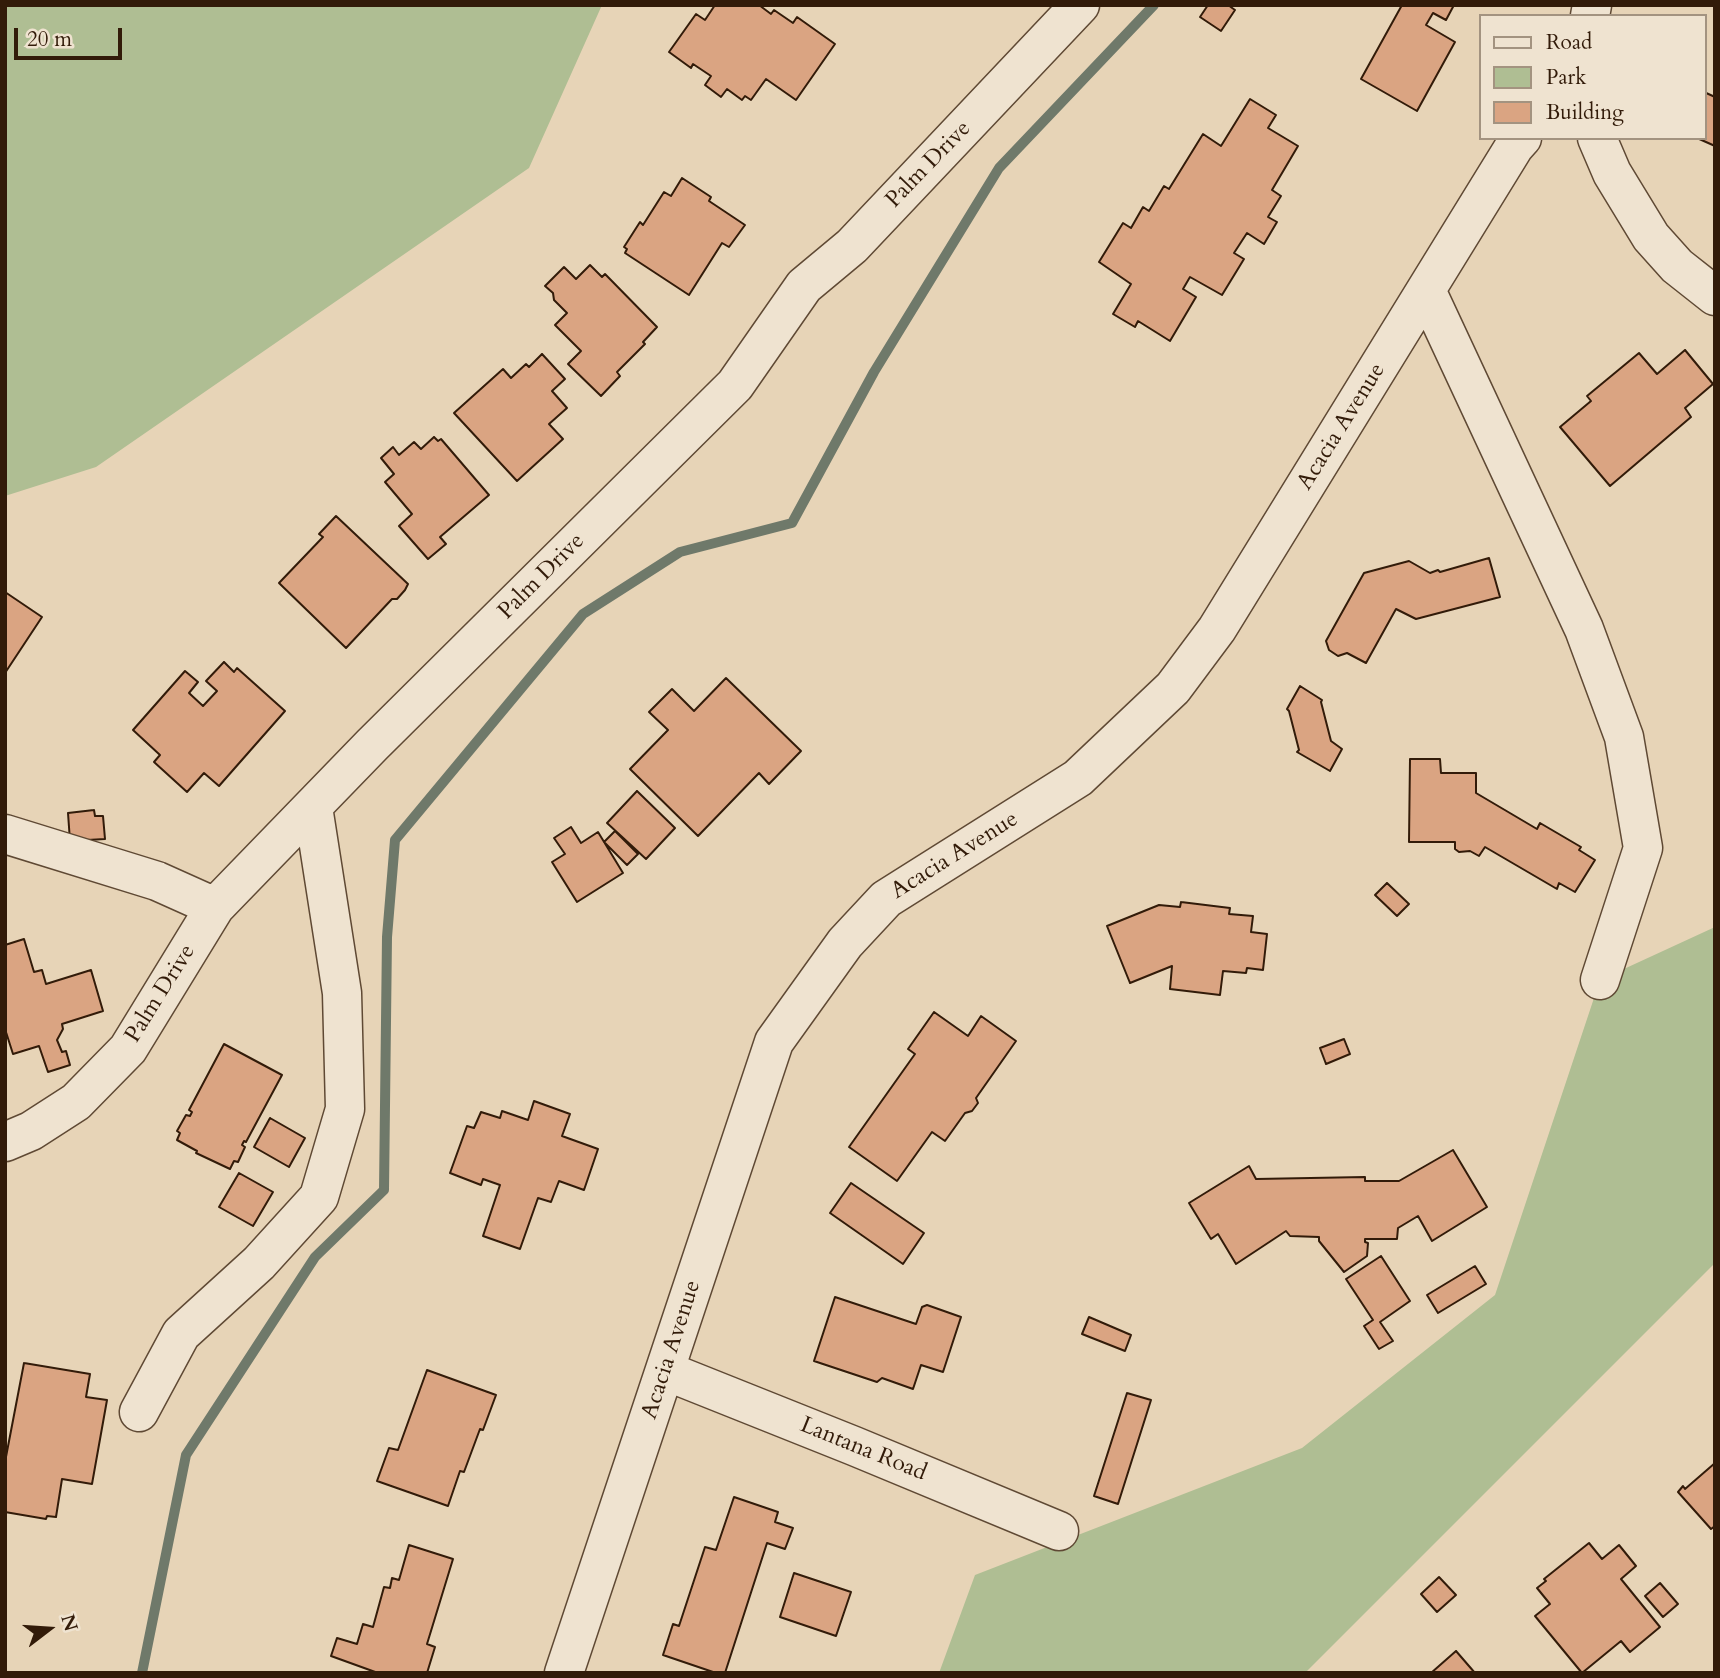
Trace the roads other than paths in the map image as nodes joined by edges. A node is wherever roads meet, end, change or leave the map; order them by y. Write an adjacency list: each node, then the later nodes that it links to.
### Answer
1 (1080, 5): 6 (street, Palm Drive)
2 (1520, 140): 4 (street, Acacia Avenue)
3 (1598, 140): 5 (street)
4 (1426, 290): 9 (street); 11 (street, Acacia Avenue)
5 (1715, 296)
6 (313, 807): 8 (street, Palm Drive); 12 (street)
7 (5, 834): 8 (street)
8 (215, 907): 10 (street, Palm Drive)
9 (1600, 981)
10 (5, 1142)
11 (666, 1371): 13 (street, Lantana Road); 14 (street, Acacia Avenue)
12 (139, 1412)
13 (1059, 1531)
14 (564, 1673)

